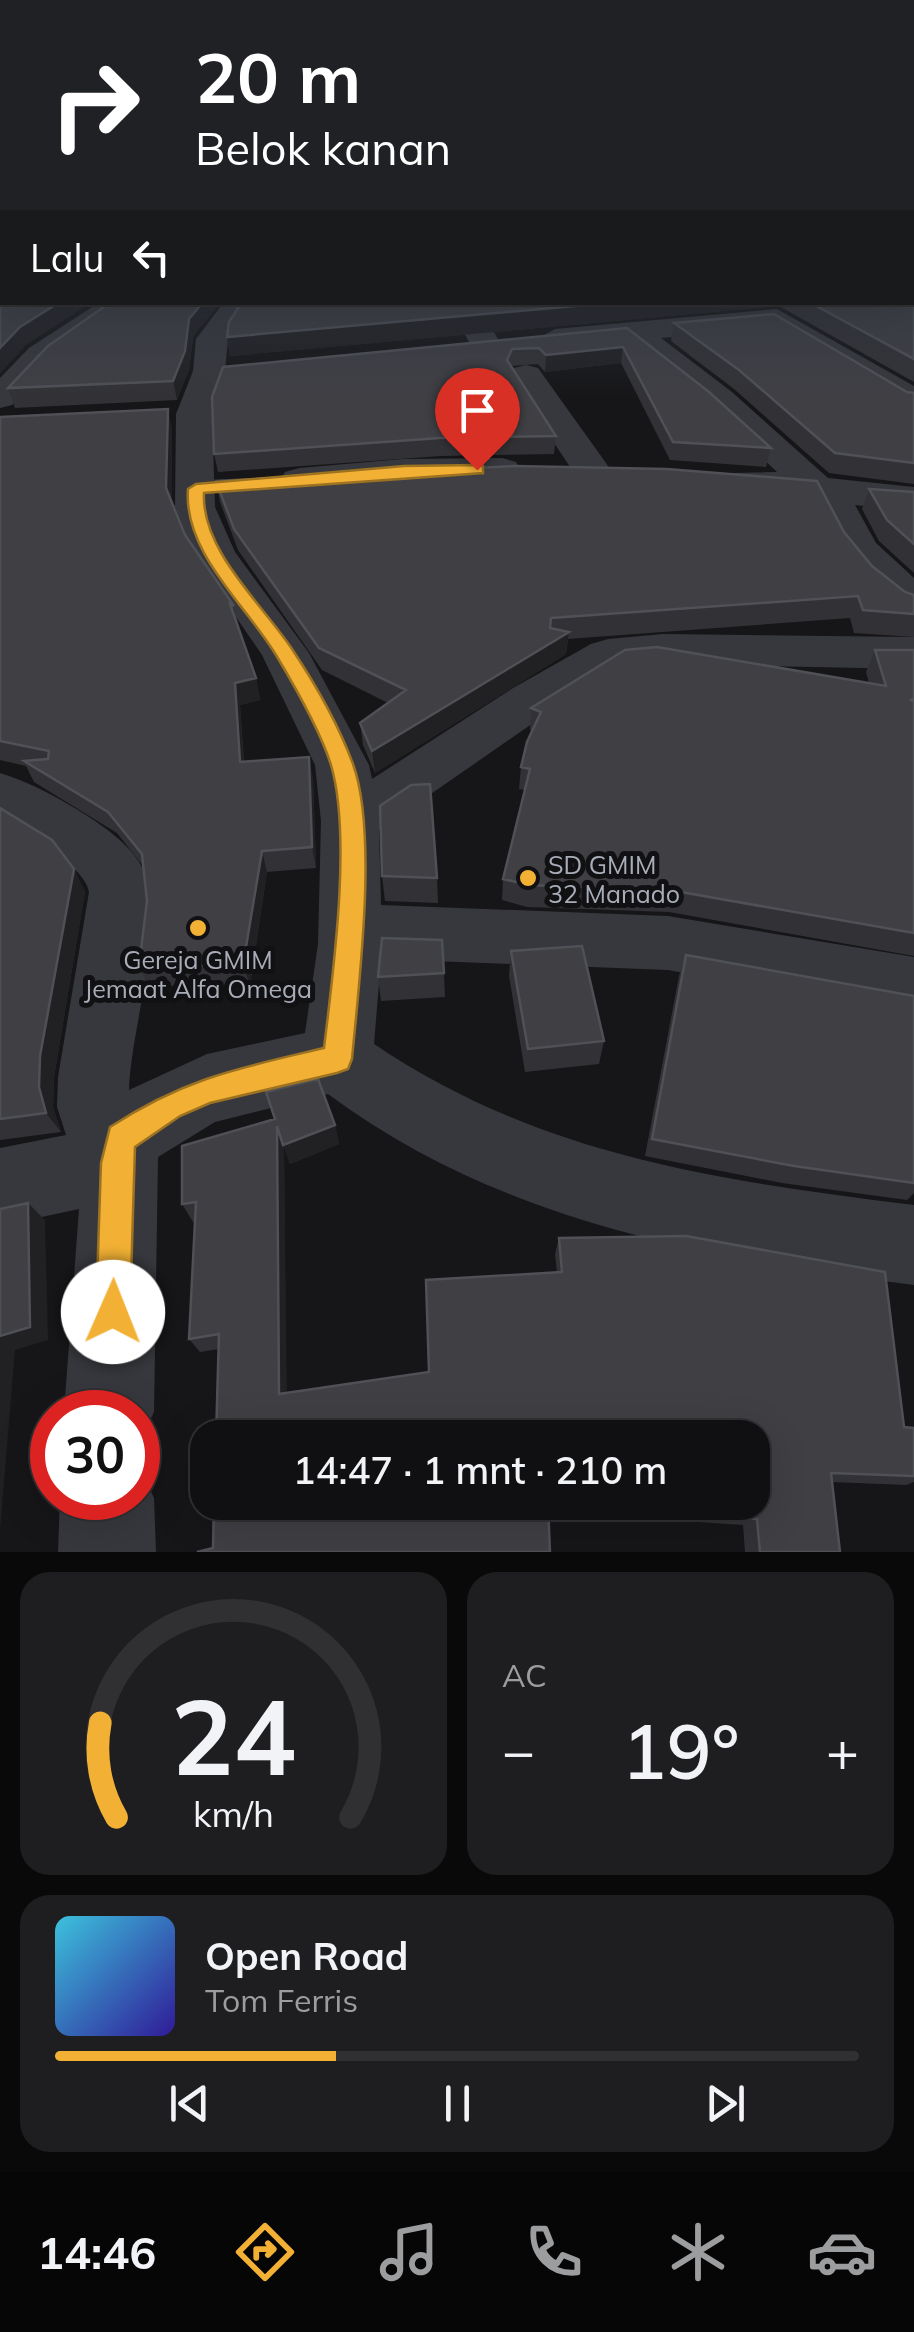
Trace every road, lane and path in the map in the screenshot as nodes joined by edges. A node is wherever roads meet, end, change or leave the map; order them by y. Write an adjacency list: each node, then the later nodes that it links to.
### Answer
1 (116, 305): 11 (street)
2 (237, 305): 9 (street)
3 (463, 305): 5 (street)
4 (631, 330): 5 (street); 10 (street); 14 (street)
5 (485, 344): 6 (street)
6 (447, 348)
7 (244, 368): 9 (street)
8 (526, 375): 13 (street)
9 (186, 401): 13 (street)
10 (914, 401)
11 (7, 414)
12 (704, 476): 14 (street)
13 (228, 486): 19 (street)
14 (822, 489): 15 (street); 16 (street)
15 (914, 499)
16 (914, 603)
17 (914, 654): 19 (street)
18 (0, 794): 23 (street)
19 (350, 821): 20 (street)
20 (350, 931): 21 (street); 22 (street)
21 (914, 986)
22 (337, 1059): 23 (street); 25 (street)
23 (119, 1150): 24 (street); 26 (street)
24 (0, 1187)
25 (914, 1245)
26 (109, 1390)
27 (107, 1520): 28 (street)
28 (108, 1552)

